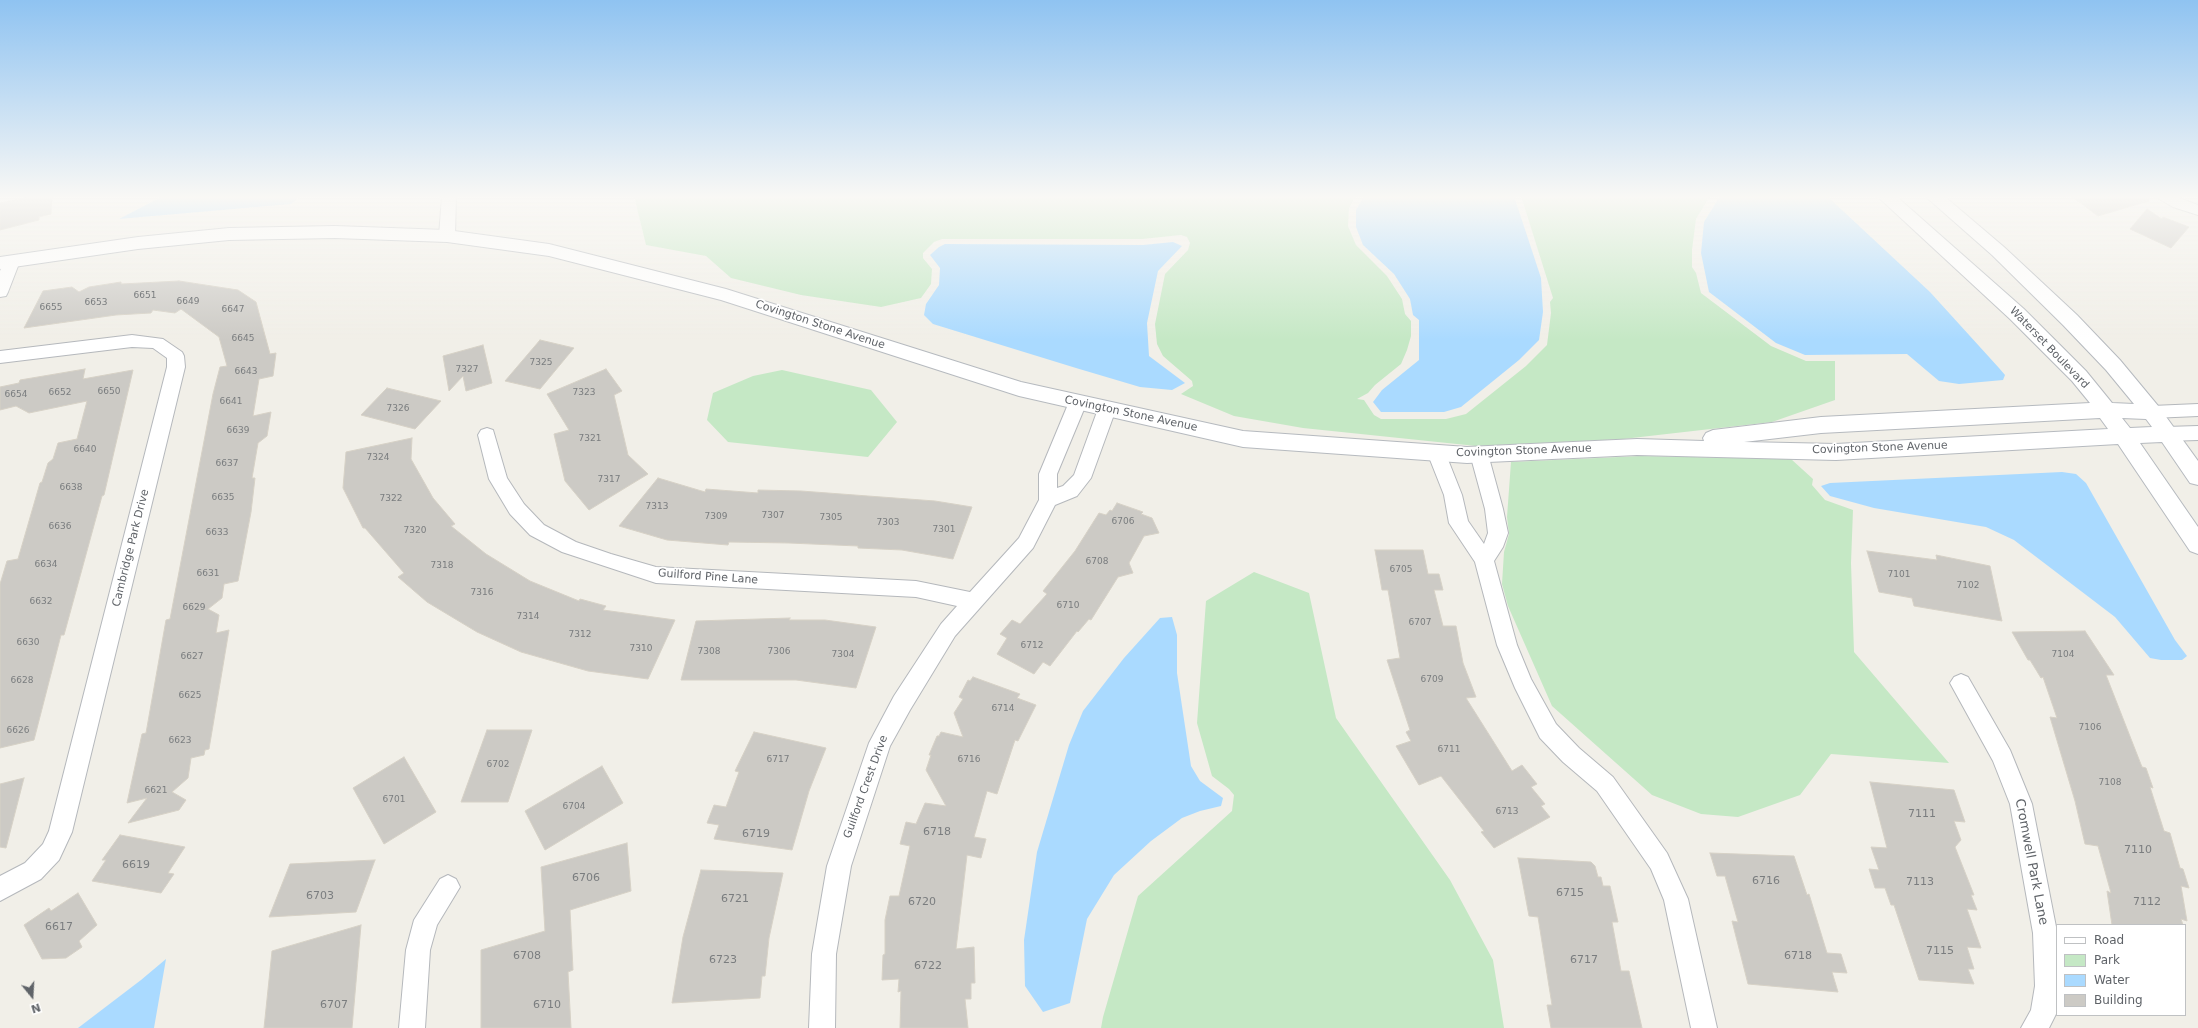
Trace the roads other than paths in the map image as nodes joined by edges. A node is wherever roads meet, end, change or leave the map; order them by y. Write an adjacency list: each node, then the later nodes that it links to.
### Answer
1 (131, 244): 5 (street, Covington Stone Avenue)
2 (505, 244): 8 (street, Covington Stone Avenue)
3 (1939, 244): 10 (street, Waterset Boulevard)
4 (1990, 244): 12 (street)
5 (6, 262): 6 (street)
6 (0, 292)
7 (0, 357): 27 (street, Cambridge Park Drive)
8 (1078, 402): 9 (street, Covington Stone Avenue); 21 (street, Guilford Crest Drive)
9 (1107, 409): 18 (street, Covington Stone Avenue); 21 (street)
10 (2106, 410): 12 (street, Covington Stone Avenue); 16 (street, Waterset Boulevard); 17 (street, Covington Stone Avenue)
11 (2198, 410): 12 (street)
12 (2152, 412): 14 (street)
13 (2198, 433): 14 (street)
14 (2166, 434): 16 (street, Covington Stone Avenue); 20 (street)
15 (487, 435): 24 (street, Guilford Pine Lane)
16 (2123, 437): 17 (street, Covington Stone Avenue); 22 (street, Waterset Boulevard)
17 (1637, 447): 19 (street, Covington Stone Avenue)
18 (1436, 452): 19 (street, Covington Stone Avenue); 23 (street)
19 (1479, 454): 23 (street)
20 (2198, 477)
21 (1048, 500): 24 (street, Guilford Crest Drive)
22 (2198, 545)
23 (1484, 560): 30 (street)
24 (972, 601): 29 (street, Guilford Crest Drive)
25 (1961, 683): 31 (street, Cromwell Park Lane)
26 (448, 887): 28 (street)
27 (0, 889)
28 (412, 1028)
29 (822, 1028)
30 (1704, 1028)
31 (2034, 1028)

